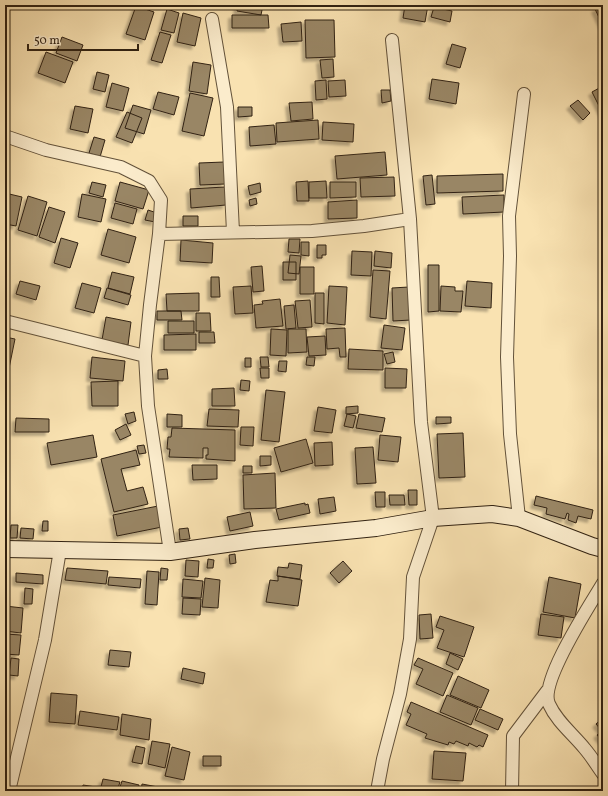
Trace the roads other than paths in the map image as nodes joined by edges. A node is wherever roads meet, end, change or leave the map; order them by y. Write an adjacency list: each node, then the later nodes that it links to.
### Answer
1 (212, 19): 6 (street)
2 (392, 40): 5 (street)
3 (524, 94): 11 (street)
4 (5, 136): 7 (street)
5 (410, 219): 6 (street); 10 (street)
6 (233, 232): 7 (street)
7 (159, 234): 9 (street)
8 (5, 321): 9 (street)
9 (145, 356): 15 (street)
10 (432, 518): 11 (street); 15 (street); 21 (street)
11 (519, 518): 13 (street)
12 (5, 548): 14 (street)
13 (603, 548)
14 (60, 550): 15 (street); 18 (street)
15 (170, 552)
16 (603, 583): 17 (street)
17 (547, 691): 19 (street); 22 (street)
18 (10, 760): 20 (street)
19 (603, 774)
20 (8, 791)
21 (378, 791)
22 (512, 791)

